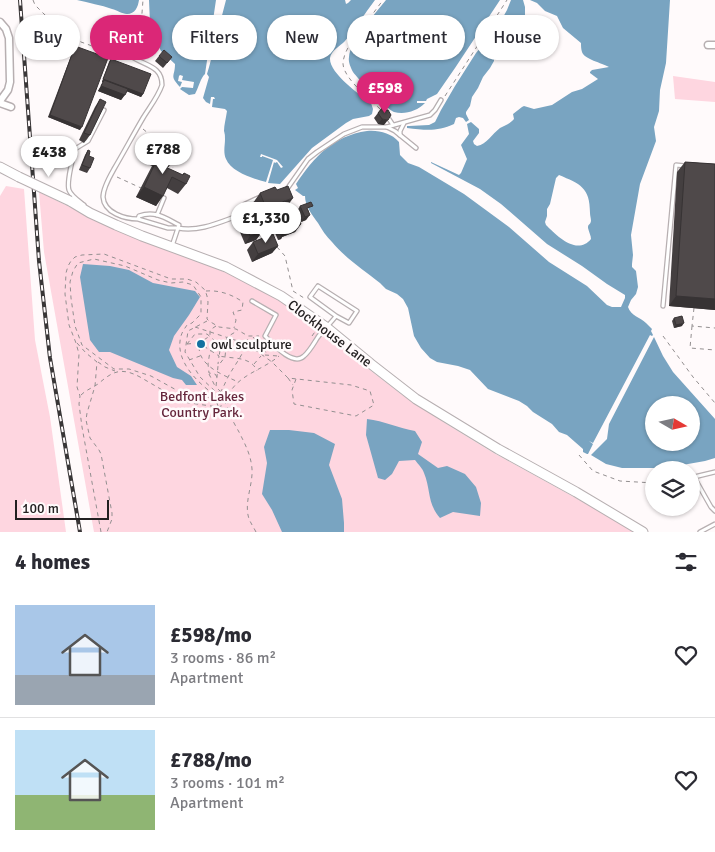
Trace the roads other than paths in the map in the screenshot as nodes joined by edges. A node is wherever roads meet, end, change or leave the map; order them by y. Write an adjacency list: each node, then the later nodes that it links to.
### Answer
1 (0, 22): 6 (street)
2 (708, 45): 3 (street)
3 (715, 45)
4 (138, 60): 24 (lane)
5 (441, 100): 10 (lane)
6 (0, 102): 7 (street)
7 (11, 107)
8 (104, 110): 16 (lane)
9 (389, 119): 11 (lane)
10 (405, 122): 11 (lane); 13 (lane)
11 (393, 125): 12 (lane)
12 (387, 127): 13 (lane); 19 (lane)
13 (400, 136): 15 (lane)
14 (60, 142): 16 (lane)
15 (416, 148)
16 (75, 149): 22 (lane)
17 (0, 167): 22 (main road, Clockhouse Lane, bridge)
18 (695, 167): 28 (lane)
19 (282, 193)
20 (266, 195): 25 (lane)
21 (164, 198): 23 (lane)
22 (90, 213): 26 (main road, Clockhouse Lane)
23 (157, 214): 24 (lane); 25 (lane)
24 (138, 219): 25 (lane)
25 (178, 228): 26 (lane)
26 (172, 247): 30 (main road, Clockhouse Lane)
27 (252, 300): 30 (lane)
28 (663, 306)
29 (336, 316): 29 (lane); 30 (lane)
30 (322, 327): 34 (main road, Clockhouse Lane)
31 (715, 472): 32 (lane)
32 (715, 511)
33 (715, 524): 35 (lane)
34 (643, 532)
35 (700, 532)

